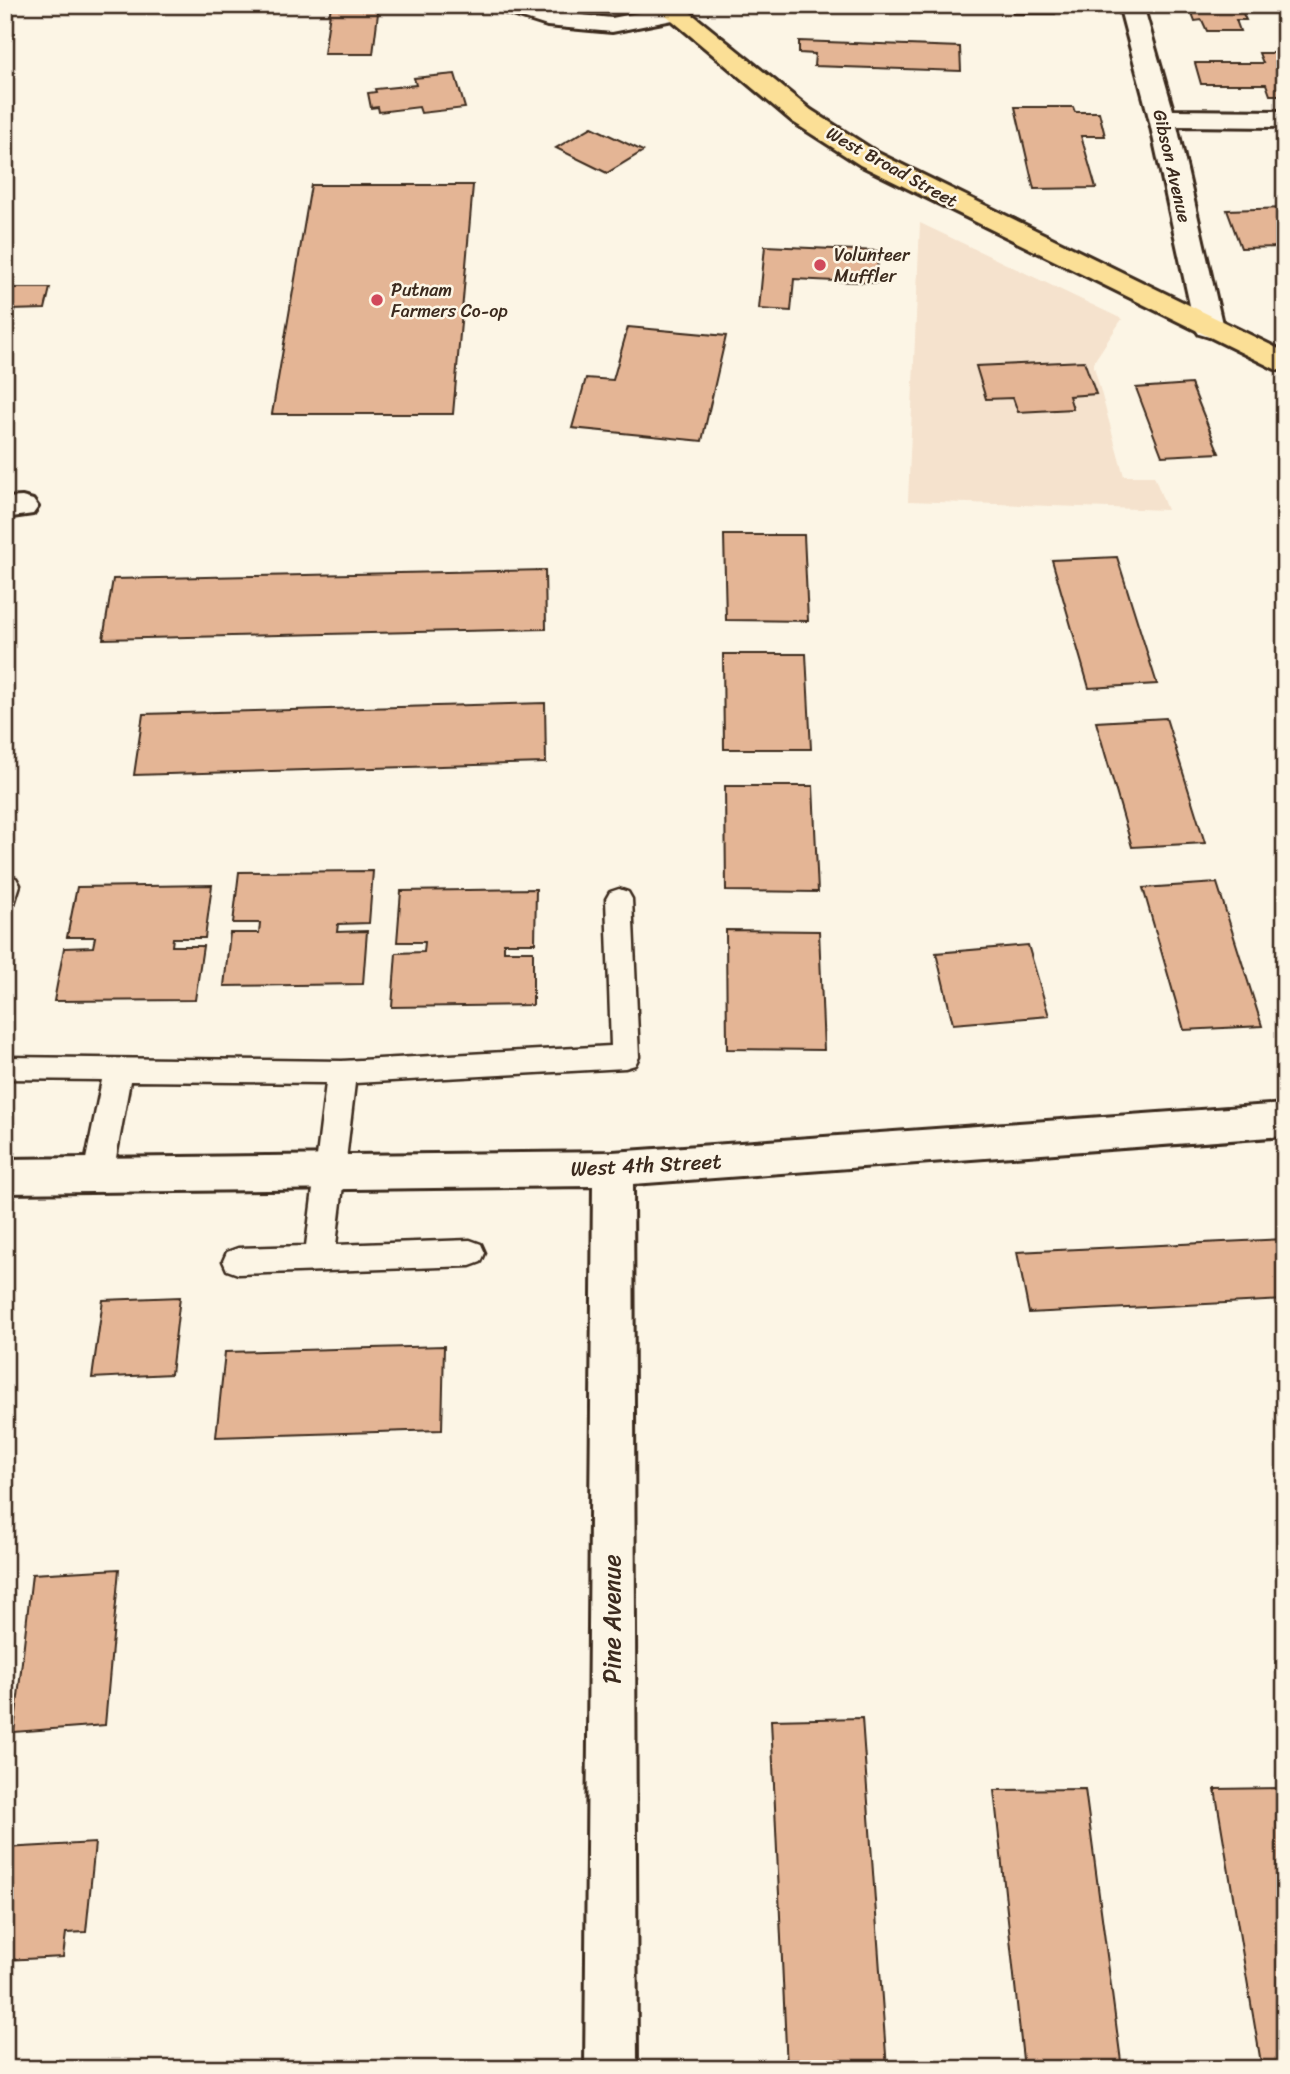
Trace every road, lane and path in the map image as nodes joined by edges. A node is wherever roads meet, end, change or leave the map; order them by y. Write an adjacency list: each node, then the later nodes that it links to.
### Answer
1 (506, 5): 3 (street, West Broad Street)
2 (1131, 5): 4 (street, Gibson Avenue)
3 (670, 9): 6 (main road, West Broad Street)
4 (1162, 118): 5 (street); 6 (street, Gibson Avenue)
5 (1285, 119)
6 (1209, 328): 7 (main road, West Broad Street)
7 (1285, 363)
8 (619, 899): 11 (lane)
9 (5, 1068): 10 (lane)
10 (118, 1069): 11 (lane); 15 (lane)
11 (342, 1072): 14 (lane)
12 (1285, 1120): 13 (street, West 4th Street)
13 (612, 1169): 14 (street, West 4th Street); 20 (street, Pine Avenue)
14 (329, 1172): 15 (street, West 4th Street); 18 (lane)
15 (98, 1174): 16 (street, West 4th Street)
16 (5, 1176)
17 (470, 1253): 18 (lane)
18 (319, 1259): 19 (lane)
19 (238, 1261)
20 (611, 2069)

